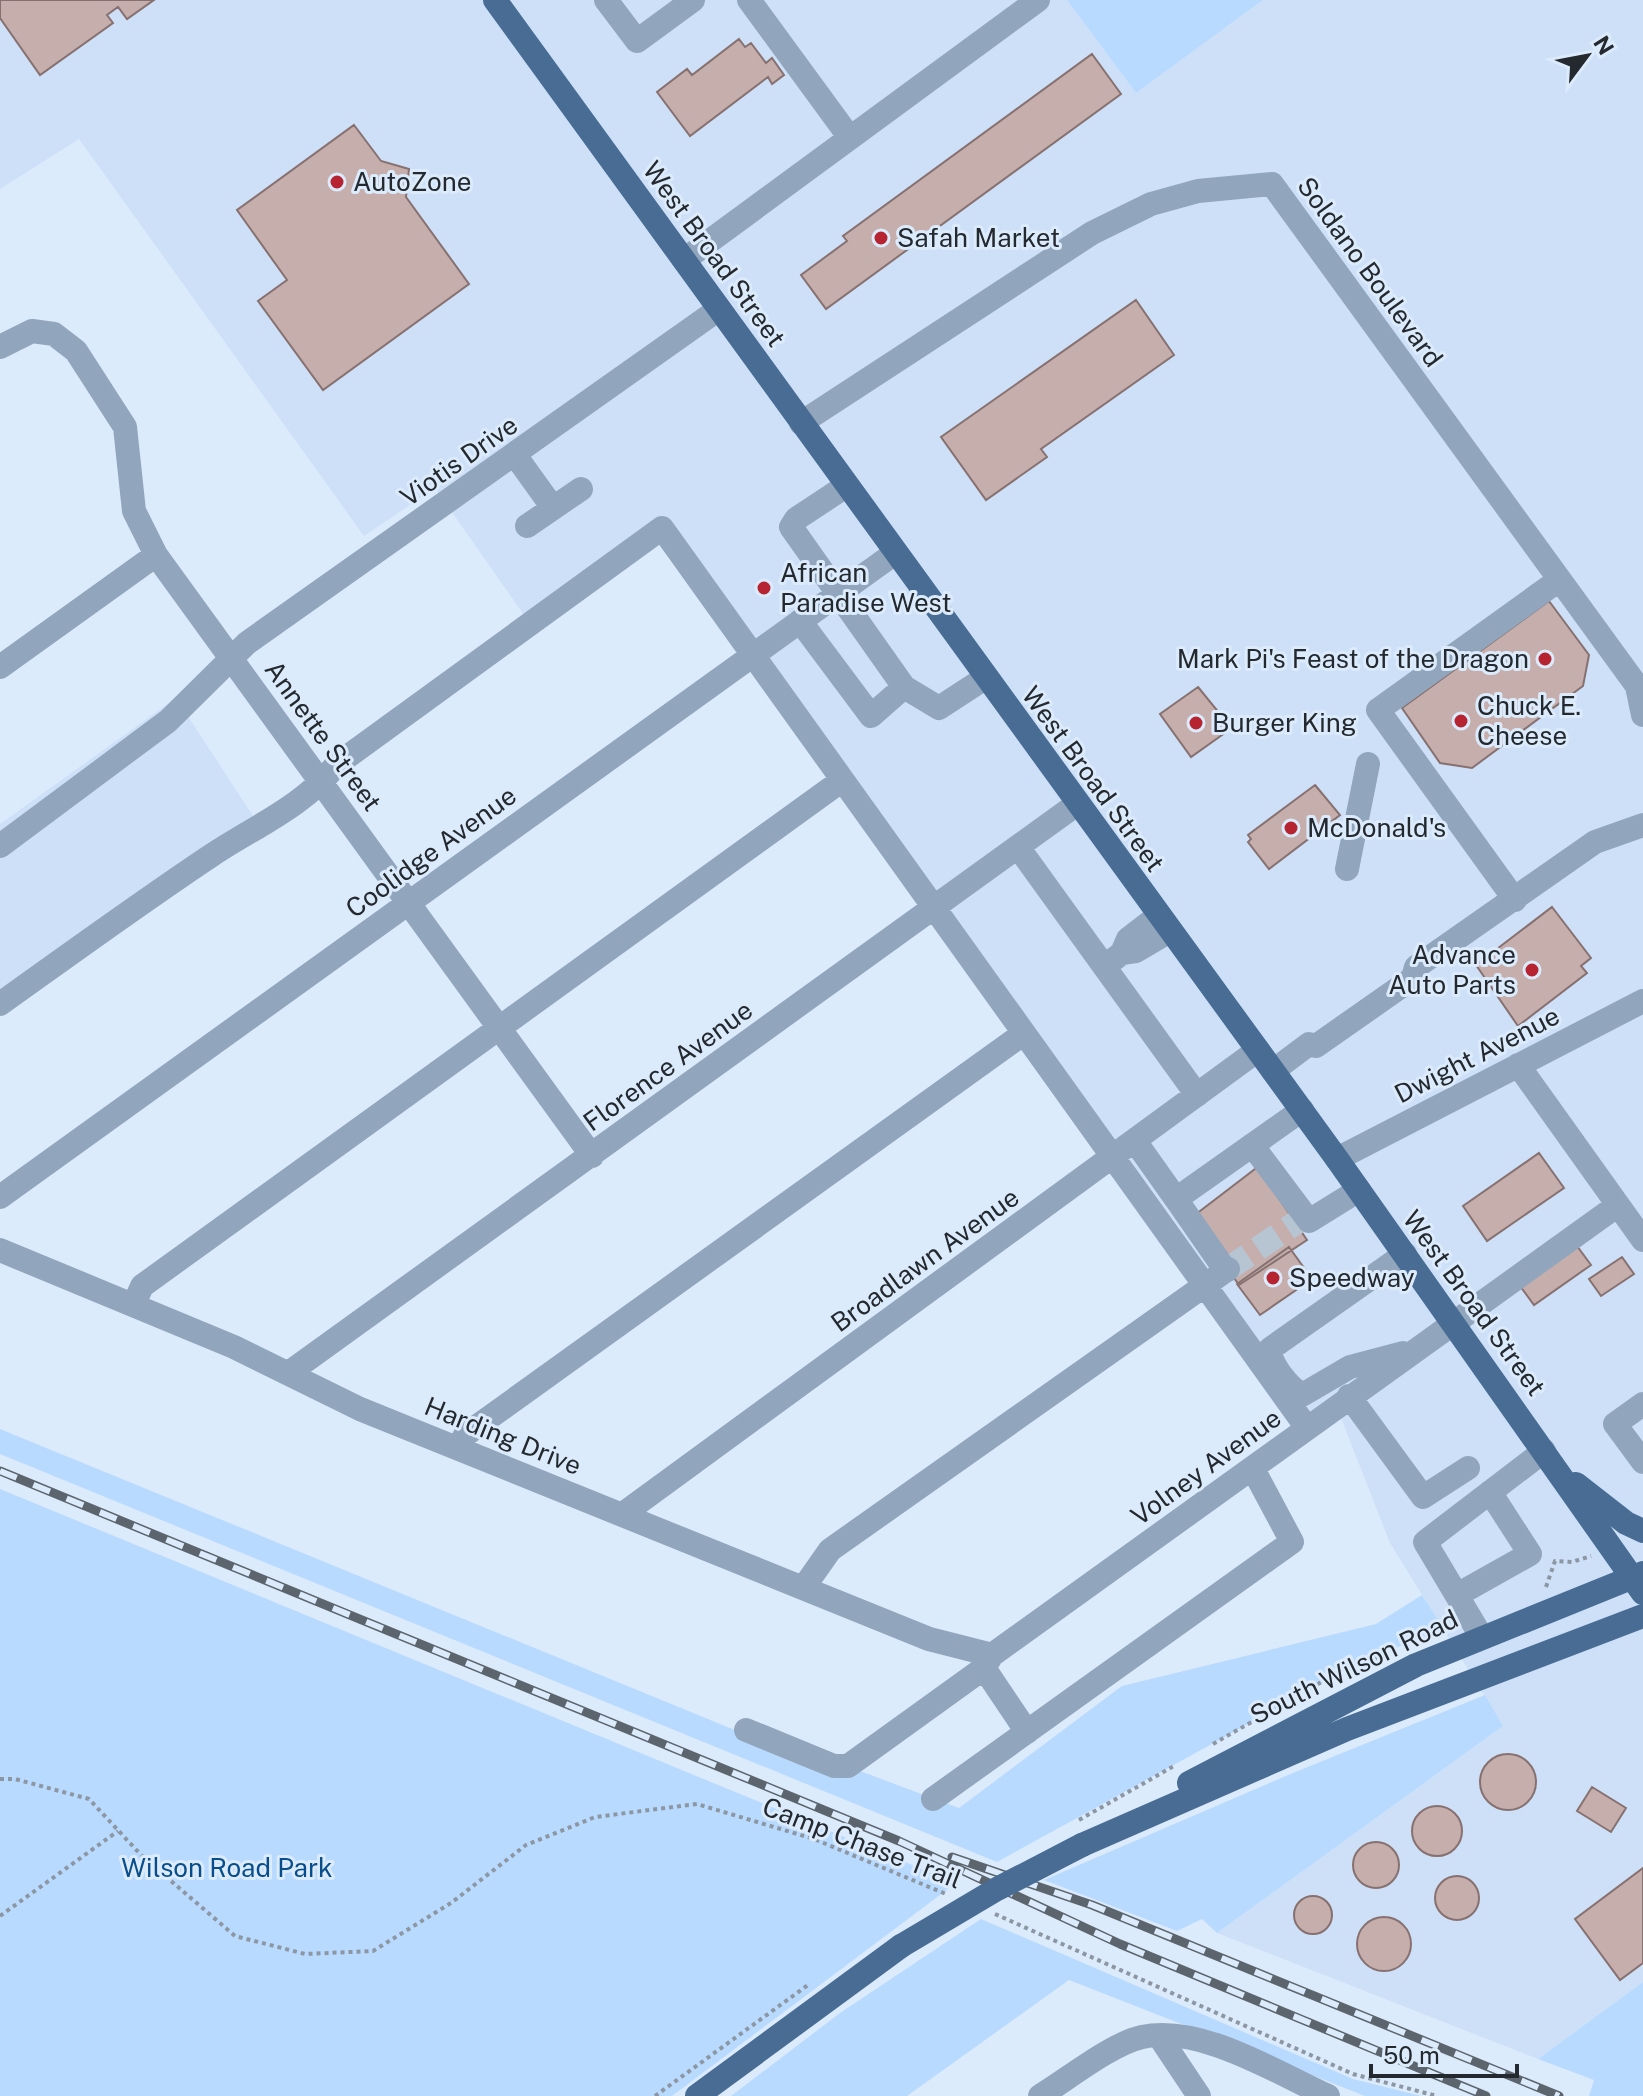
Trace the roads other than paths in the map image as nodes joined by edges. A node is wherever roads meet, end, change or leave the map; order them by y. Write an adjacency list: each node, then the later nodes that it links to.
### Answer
1 (495, 0): 7 (main road, West Broad Street)
2 (606, 0): 3 (street)
3 (693, 0)
4 (749, 0): 6 (street)
5 (1038, 0): 6 (street)
6 (850, 138): 7 (street)
7 (684, 260): 8 (main road, West Broad Street)
8 (719, 309): 10 (main road, West Broad Street); 11 (street, Viotis Drive)
9 (0, 347): 17 (street, Annette Street)
10 (801, 423): 12 (main road, West Broad Street); 18 (street, Soldano Boulevard)
11 (515, 455): 14 (street); 22 (street, Viotis Drive)
12 (846, 486): 16 (main road, West Broad Street); 19 (street)
13 (581, 489): 14 (street)
14 (553, 508): 15 (street)
15 (527, 526)
16 (895, 553): 19 (street, Coolidge Avenue); 24 (main road, West Broad Street)
17 (156, 555): 22 (street, Annette Street); 23 (street)
18 (1559, 580): 26 (street, Soldano Boulevard); 35 (street)
19 (837, 594): 20 (street, Coolidge Avenue); 25 (street)
20 (800, 621): 21 (street, Coolidge Avenue); 25 (street)
21 (752, 656): 28 (street); 29 (street); 36 (street, Coolidge Avenue)
22 (233, 660): 29 (street, Annette Street); 32 (street, Viotis Drive)
23 (0, 667)
24 (985, 678): 25 (street); 30 (main road, West Broad Street)
25 (904, 687)
26 (1643, 715)
27 (1368, 764): 34 (street)
28 (841, 781): 37 (street); 42 (street)
29 (322, 784): 36 (street, Annette Street); 41 (street)
30 (1077, 804): 33 (street, Florence Avenue); 38 (main road, West Broad Street)
31 (1643, 825): 35 (street)
32 (0, 846)
33 (1018, 847): 37 (street, Florence Avenue); 39 (street)
34 (1347, 869)
35 (1515, 900): 46 (street)
36 (408, 903): 42 (street, Annette Street); 55 (street, Coolidge Avenue)
37 (932, 909): 43 (street); 51 (street, Florence Avenue)
38 (1164, 923): 39 (street); 44 (main road, West Broad Street)
39 (1114, 960): 47 (street)
40 (1643, 1001): 45 (street, Dwight Avenue)
41 (0, 1004)
42 (499, 1029): 51 (street, Annette Street); 62 (street)
43 (1023, 1034): 52 (street); 69 (street)
44 (1258, 1050): 46 (main road, West Broad Street); 47 (street, Broadlawn Avenue)
45 (1518, 1065): 53 (street, Dwight Avenue); 57 (street)
46 (1273, 1071): 48 (main road, West Broad Street)
47 (1197, 1095): 49 (street, Broadlawn Avenue)
48 (1302, 1110): 50 (street); 53 (main road, West Broad Street)
49 (1135, 1141): 52 (street, Broadlawn Avenue); 56 (street)
50 (1252, 1145): 54 (street); 56 (street)
51 (592, 1156): 65 (street, Florence Avenue)
52 (1113, 1157): 61 (street); 75 (street, Broadlawn Avenue)
53 (1337, 1159): 54 (main road, West Broad Street)
54 (1359, 1190): 60 (main road, West Broad Street)
55 (0, 1197)
56 (1176, 1199): 61 (street)
57 (1618, 1205): 58 (street); 63 (street, Volney Avenue)
58 (1643, 1240)
59 (0, 1250): 62 (street, Harding Drive)
60 (1405, 1254): 63 (main road, West Broad Street); 64 (street)
61 (1205, 1285): 68 (street); 78 (street)
62 (134, 1304): 65 (street, Harding Drive)
63 (1452, 1322): 64 (street, Volney Avenue); 70 (main road, West Broad Street)
64 (1410, 1352): 66 (street, Volney Avenue)
65 (290, 1372): 69 (street, Harding Drive)
66 (1349, 1396): 68 (street, Volney Avenue); 72 (street)
67 (1643, 1404): 71 (street)
68 (1307, 1428): 73 (street, Volney Avenue)
69 (459, 1448): 75 (street, Harding Drive)
70 (1550, 1460): 74 (street); 76 (main road); 77 (main road, West Broad Street)
71 (1643, 1462)
72 (1468, 1468)
73 (1253, 1469): 82 (street, Volney Avenue); 84 (street)
74 (1490, 1492): 79 (street); 79 (street)
75 (623, 1514): 78 (street, Harding Drive)
76 (1643, 1531)
77 (1639, 1581): 81 (main road, South Wilson Road)
78 (804, 1587): 82 (street, Harding Drive)
79 (1457, 1595): 81 (street)
80 (1643, 1616): 86 (main road, South Wilson Road)
81 (1481, 1636): 86 (main road, South Wilson Road)
82 (988, 1662): 83 (street, Volney Avenue); 84 (street)
83 (746, 1730)
84 (1027, 1732): 85 (street)
85 (933, 1799)
86 (1112, 1830): 89 (main road, South Wilson Road, bridge)
87 (1169, 2037): 88 (street); 90 (street); 91 (street)
88 (1325, 2095)
89 (697, 2096)
90 (1040, 2096)
91 (1199, 2096)

